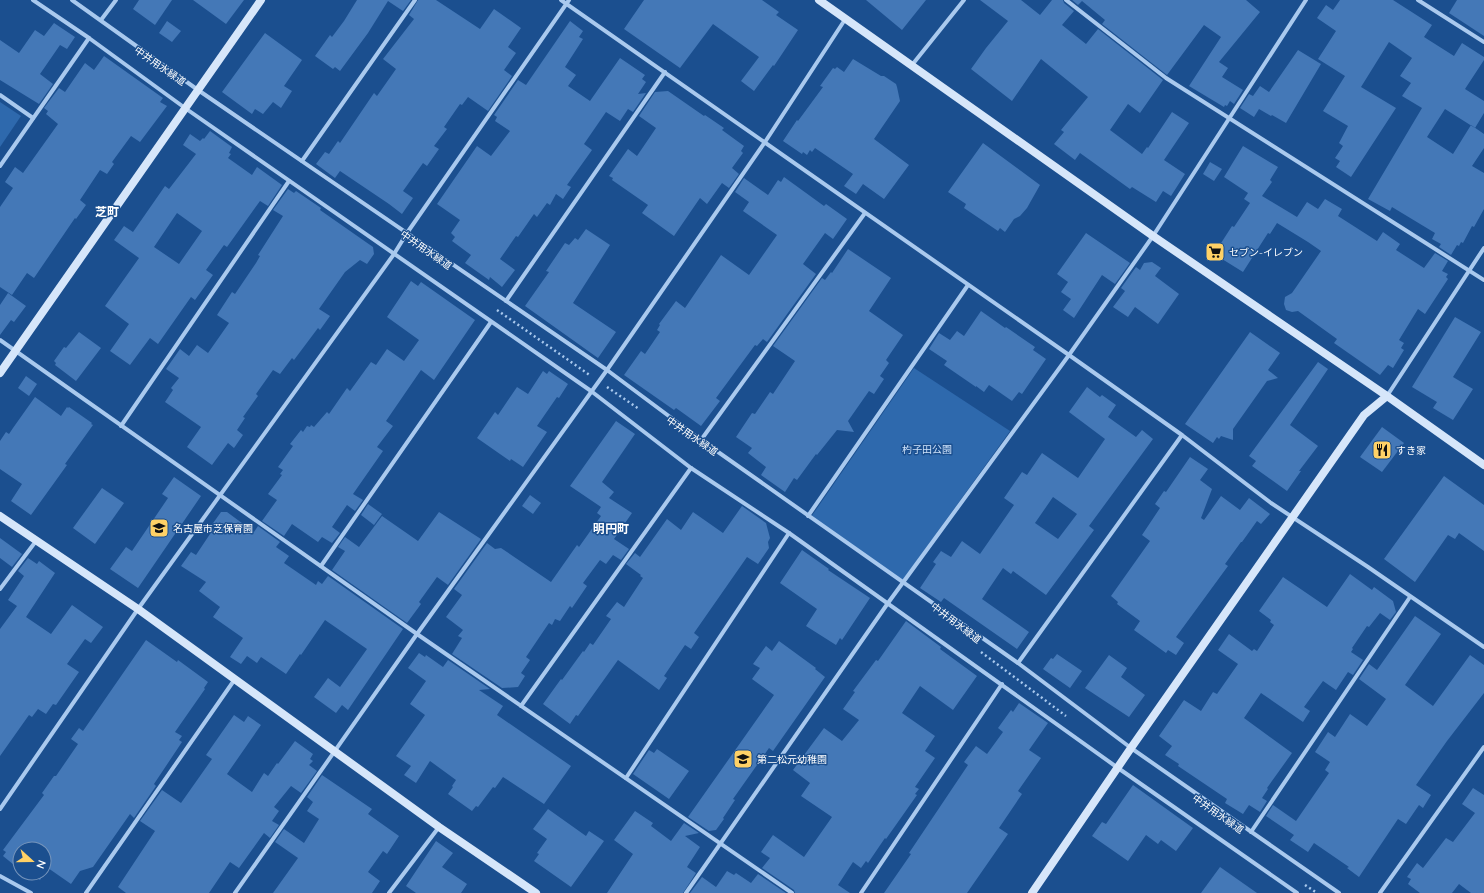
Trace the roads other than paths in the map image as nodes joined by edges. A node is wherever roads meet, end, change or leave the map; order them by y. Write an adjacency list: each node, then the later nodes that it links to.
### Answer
1 (33, 0): 15 (street)
2 (72, 0): 14 (street)
3 (116, 0): 14 (street)
4 (261, 0): 19 (street)
5 (415, 0): 25 (street)
6 (562, 0): 12 (street)
7 (819, 0): 13 (street)
8 (964, 0): 17 (street)
9 (1066, 0): 23 (street)
10 (1306, 0): 23 (street)
11 (1418, 0): 16 (street)
12 (568, 2): 18 (street); 29 (street)
13 (846, 18): 17 (street); 24 (street)
14 (101, 20): 19 (street)
15 (89, 38): 21 (street); 22 (street)
16 (1484, 42)
17 (911, 66): 30 (street)
18 (664, 72): 24 (street); 36 (street)
19 (198, 90): 21 (street); 25 (street)
20 (0, 95): 22 (street)
21 (185, 108): 27 (street); 39 (street)
22 (33, 118): 26 (street)
23 (1229, 118): 30 (street); 33 (street)
24 (764, 142): 28 (street); 41 (street)
25 (302, 161): 29 (street)
26 (0, 166)
27 (289, 181): 32 (street); 45 (street)
28 (865, 213): 35 (street); 47 (street)
29 (407, 233): 32 (street); 36 (street)
30 (1153, 236): 40 (street); 44 (street)
31 (1484, 248): 33 (street)
32 (394, 254): 37 (street); 50 (street)
33 (1469, 270): 34 (street); 44 (street)
34 (1484, 280)
35 (968, 284): 40 (street); 52 (street)
36 (506, 301): 41 (street)
37 (491, 322): 43 (street); 56 (street)
38 (0, 340): 39 (street)
39 (15, 352): 42 (street); 45 (street)
40 (1069, 354): 46 (street); 57 (street)
41 (607, 370): 43 (street); 47 (street)
42 (0, 373)
43 (591, 391): 49 (street); 62 (street)
44 (1387, 396): 48 (street); 53 (street)
45 (121, 426): 50 (street)
46 (1182, 435): 53 (street); 64 (street)
47 (701, 440): 52 (street)
48 (1484, 465)
49 (691, 468): 54 (street); 67 (street)
50 (219, 495): 56 (street); 61 (street)
51 (0, 516): 55 (street)
52 (808, 516): 57 (street)
53 (1293, 518): 59 (street); 69 (street)
54 (790, 533): 60 (street); 72 (street)
55 (36, 541): 58 (street); 61 (street)
56 (321, 566): 62 (street)
57 (904, 582): 60 (street); 64 (street)
58 (0, 589)
59 (1410, 597): 63 (street); 75 (street)
60 (888, 603): 66 (street); 76 (street)
61 (138, 609): 65 (street); 73 (street)
62 (416, 634): 67 (street); 70 (street)
63 (1484, 647)
64 (1018, 663): 69 (street)
65 (235, 679): 70 (street); 79 (street)
66 (1002, 684): 71 (street); 85 (street)
67 (521, 706): 72 (street)
68 (1484, 747): 89 (street)
69 (1131, 748): 71 (street); 75 (street)
70 (334, 752): 74 (street); 80 (street)
71 (1118, 768): 86 (street); 87 (street)
72 (626, 778): 76 (street)
73 (0, 809)
74 (439, 827): 81 (street); 82 (street)
75 (1251, 832): 88 (street)
76 (720, 843): 83 (street); 84 (street)
77 (0, 876): 78 (street)
78 (31, 893)
79 (86, 893)
80 (235, 893)
81 (389, 893)
82 (536, 893)
83 (686, 893)
84 (792, 893)
85 (861, 893)
86 (1032, 893)
87 (1297, 893)
88 (1340, 893)
89 (1380, 893)

